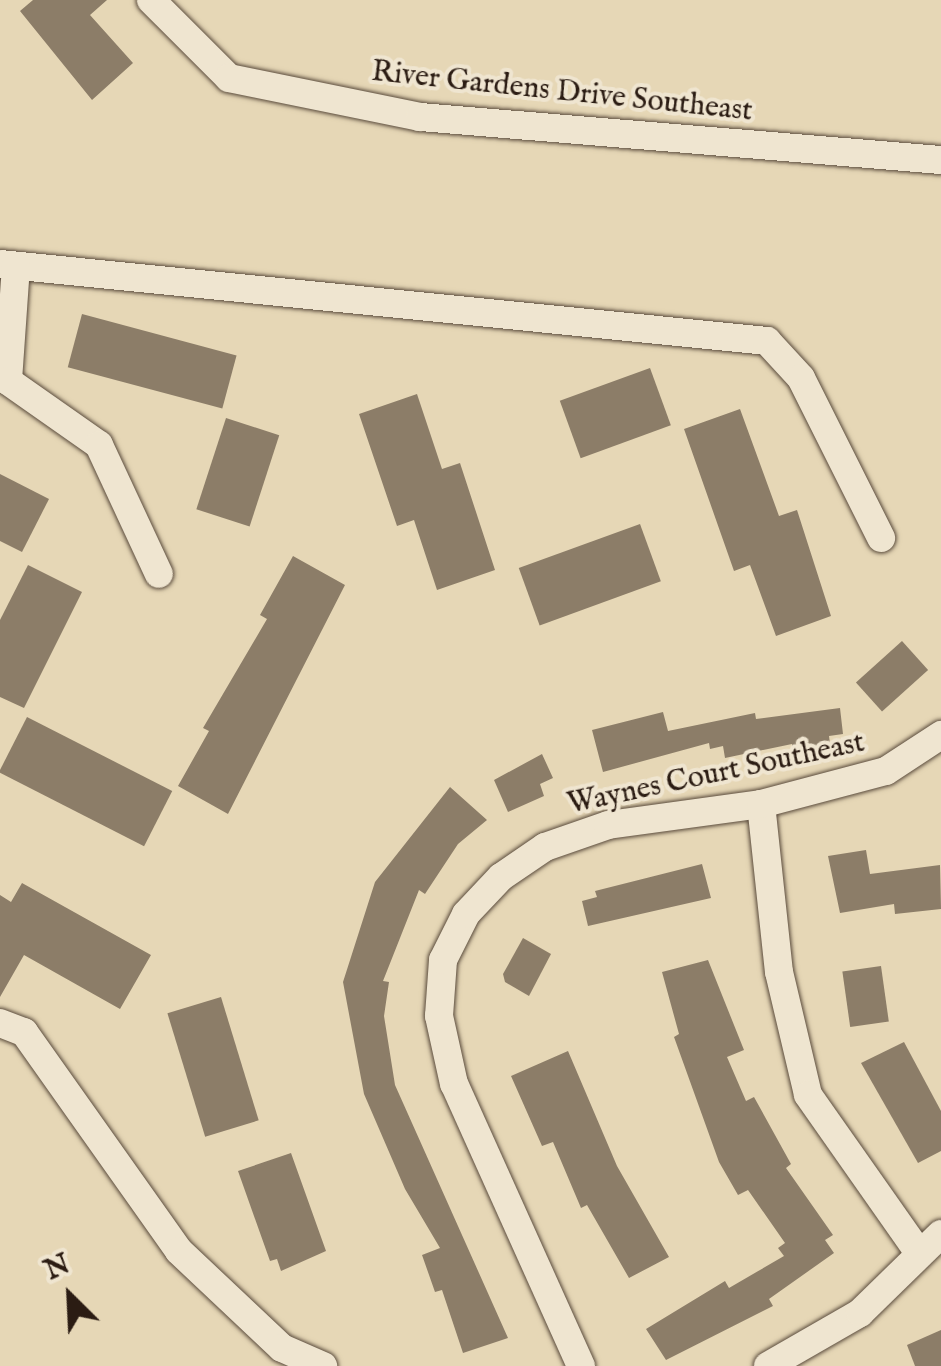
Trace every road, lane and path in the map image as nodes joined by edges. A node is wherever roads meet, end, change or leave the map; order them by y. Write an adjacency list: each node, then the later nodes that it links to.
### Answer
1 (151, 0): 2 (street, River Gardens Drive Southeast)
2 (941, 160)
3 (8, 265): 4 (street); 5 (street)
4 (881, 538)
5 (159, 574)
6 (941, 735): 7 (street, Waynes Court Southeast)
7 (760, 804): 10 (street); 12 (street, Waynes Court Southeast)
8 (0, 1023): 11 (street)
9 (941, 1234): 10 (street)
10 (920, 1253): 13 (street)
11 (323, 1366)
12 (581, 1366)
13 (768, 1366)

